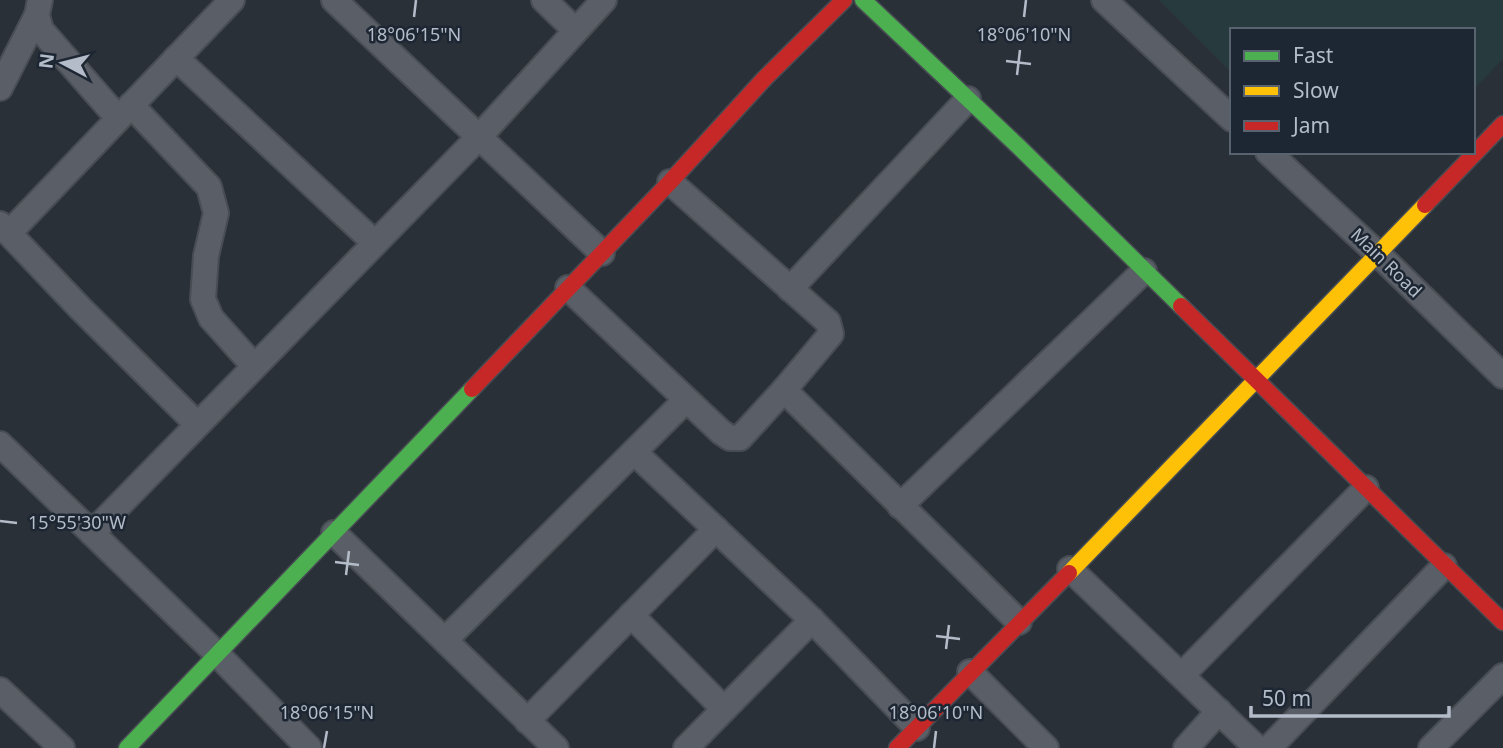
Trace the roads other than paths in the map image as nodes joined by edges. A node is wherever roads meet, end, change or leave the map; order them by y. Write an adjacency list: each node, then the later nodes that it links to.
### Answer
1 (232, 0): 10 (street)
2 (334, 0): 15 (street)
3 (544, 0): 9 (street)
4 (604, 0): 9 (street)
5 (844, 0): 18 (street)
6 (863, 0): 12 (street)
7 (1104, 0): 14 (street)
8 (39, 7): 11 (street); 13 (street)
9 (575, 30): 15 (street)
10 (176, 58): 13 (street); 20 (street)
11 (0, 88)
12 (968, 99): 23 (street); 25 (street)
13 (125, 112): 19 (street); 26 (street)
14 (1230, 117)
15 (479, 137): 20 (street); 21 (street)
16 (1499, 138): 22 (street)
17 (1270, 154): 22 (street, Main Road)
18 (670, 182): 21 (street); 25 (street)
19 (4, 228): 31 (street)
20 (375, 243): 26 (street)
21 (602, 253): 24 (street)
22 (1378, 254): 27 (street, Main Road); 28 (street)
23 (1144, 271): 28 (street); 35 (street)
24 (568, 288): 30 (street); 38 (street)
25 (790, 289): 29 (street)
26 (254, 366): 31 (street)
27 (1503, 376)
28 (1256, 382): 34 (street); 40 (street)
29 (784, 390): 30 (street); 35 (street)
30 (686, 400): 33 (street)
31 (197, 424): 37 (street)
32 (0, 444): 37 (street)
33 (634, 452): 36 (street); 45 (street)
34 (1366, 488): 39 (street); 48 (street)
35 (900, 506): 43 (street)
36 (716, 529): 41 (street); 42 (street)
37 (92, 533): 46 (street)
38 (334, 533): 45 (street); 46 (street)
39 (1444, 566): 44 (street); 64 (street)
40 (1070, 569): 43 (street); 48 (street)
41 (631, 615): 51 (street); 53 (street)
42 (813, 620): 51 (street); 54 (street)
43 (1019, 622): 47 (street)
44 (1503, 622)
45 (445, 640): 53 (street)
46 (218, 654): 56 (street); 57 (street)
47 (970, 672): 54 (street); 61 (street)
48 (1182, 676): 52 (street)
49 (1503, 676): 65 (street)
50 (0, 690): 55 (street)
51 (724, 709): 59 (street)
52 (1219, 711): 62 (street); 63 (street)
53 (527, 721): 58 (street)
54 (916, 728): 60 (street)
55 (62, 748)
56 (127, 748)
57 (309, 748)
58 (556, 748)
59 (686, 748)
60 (897, 748)
61 (1046, 748)
62 (1186, 748)
63 (1257, 748)
64 (1269, 748)
65 (1431, 748)

